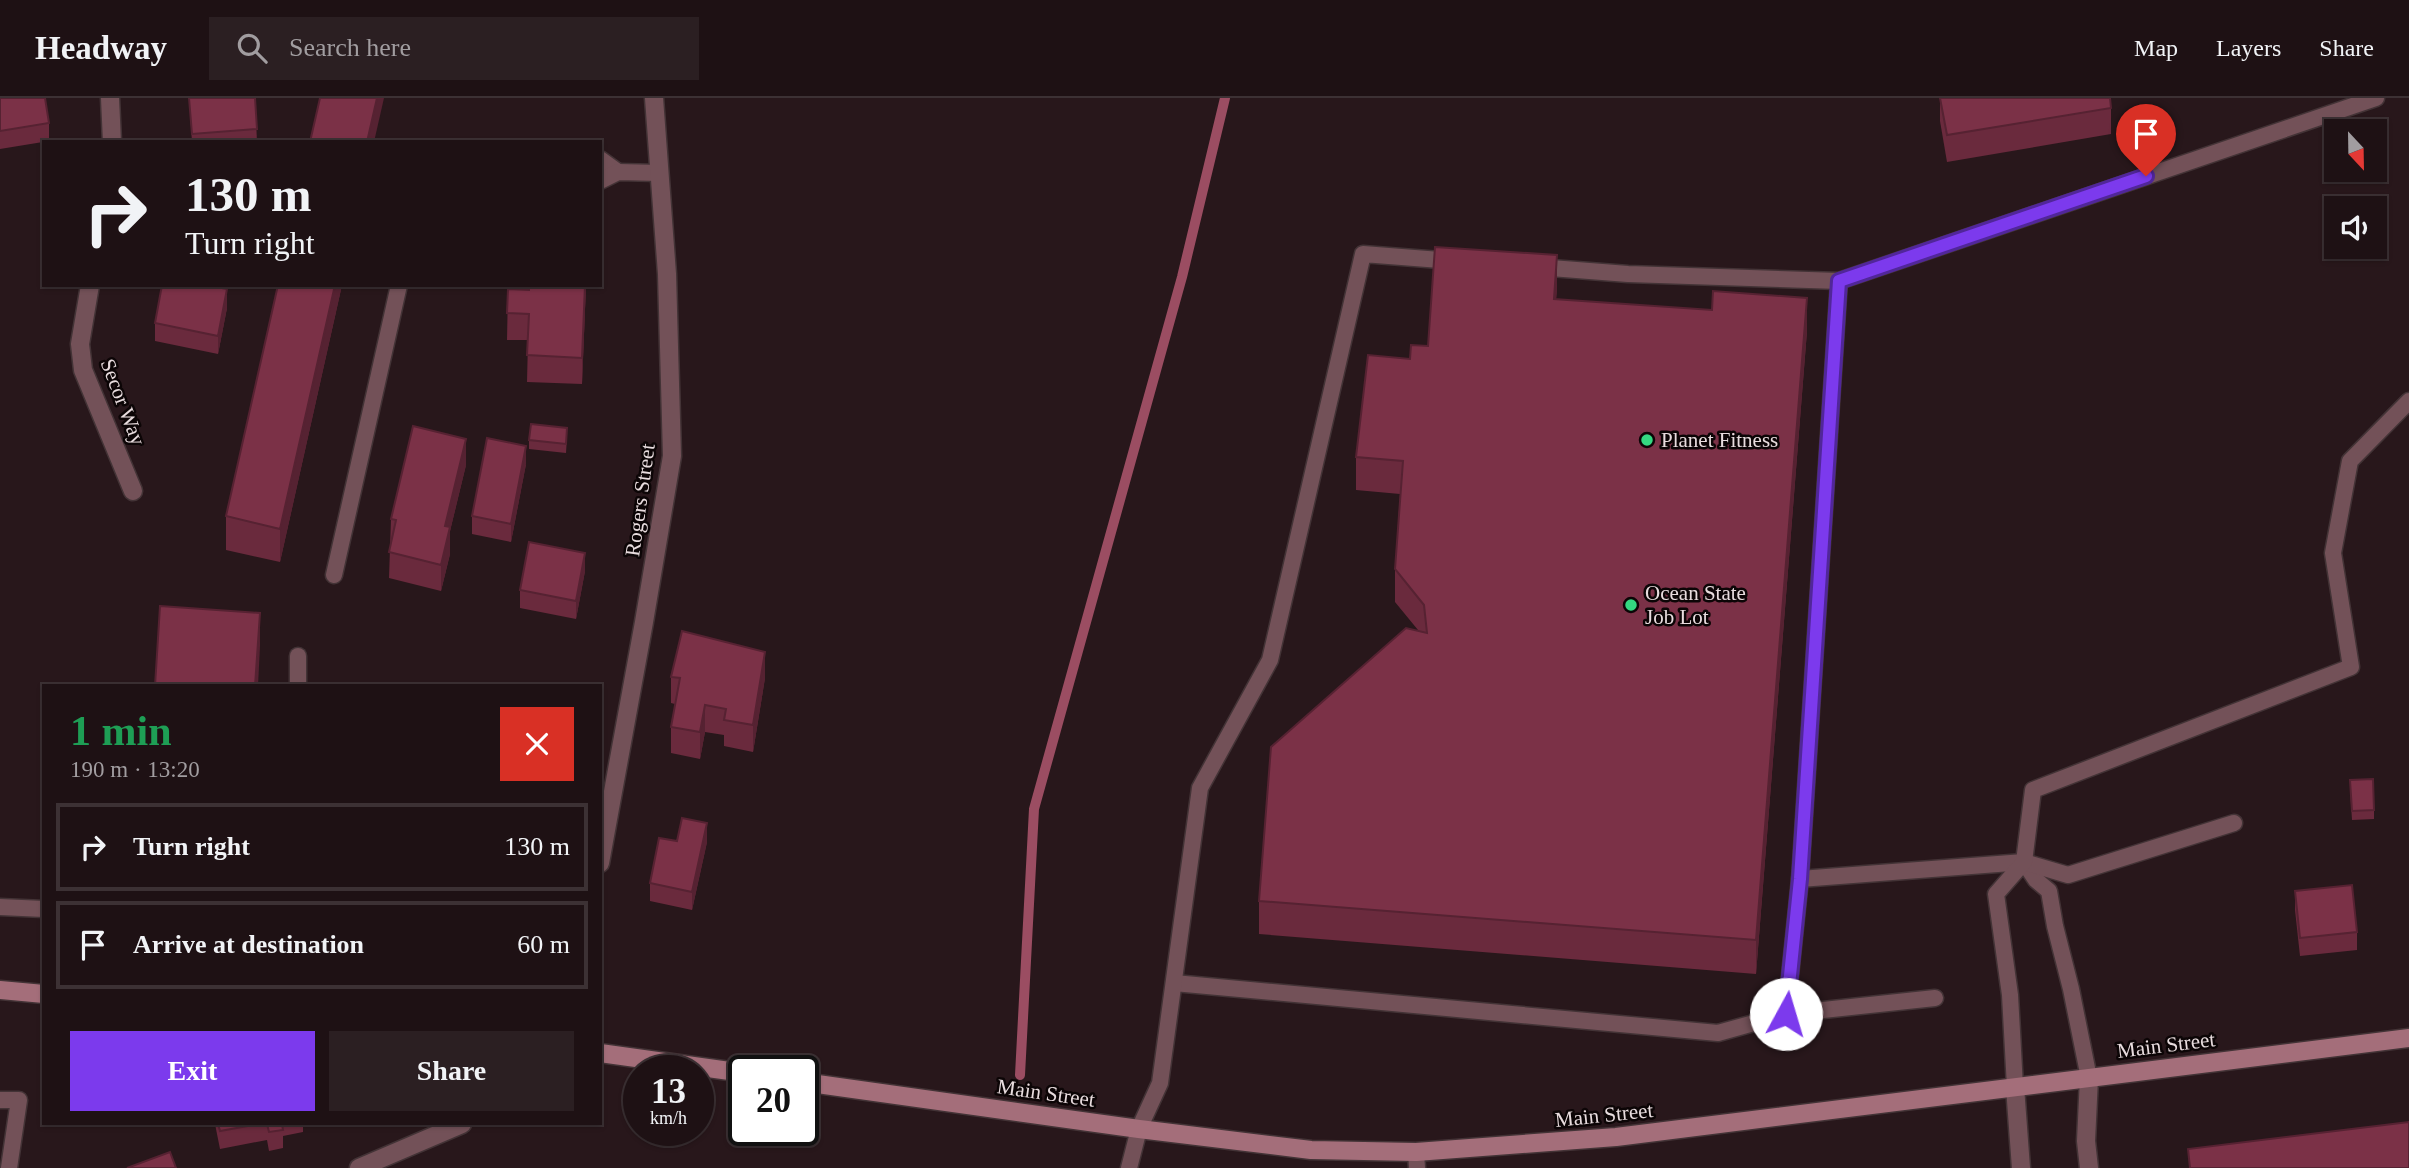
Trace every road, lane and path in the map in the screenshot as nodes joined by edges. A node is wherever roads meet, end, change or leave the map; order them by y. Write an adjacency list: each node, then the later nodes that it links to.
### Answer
1 (110, 98): 4 (street)
2 (654, 98): 7 (street, Rogers Street)
3 (2376, 98): 11 (lane)
4 (112, 140)
5 (602, 160): 6 (lane)
6 (618, 172): 7 (lane); 8 (lane)
7 (660, 173): 20 (street, Rogers Street)
8 (602, 180)
9 (1469, 262): 25 (lane)
10 (1522, 266): 11 (lane)
11 (1839, 281): 22 (lane)
12 (90, 287): 15 (street, Secor Way)
13 (398, 287): 16 (lane)
14 (2409, 401): 21 (lane)
15 (133, 491)
16 (334, 575)
17 (298, 656): 18 (lane)
18 (298, 684)
19 (2234, 823): 21 (lane)
20 (602, 852)
21 (2024, 862): 22 (lane); 33 (lane); 35 (lane)
22 (1800, 879): 29 (lane)
23 (0, 907): 24 (lane)
24 (42, 909)
25 (1174, 983): 29 (lane); 38 (lane)
26 (0, 990): 27 (main road)
27 (42, 994)
28 (1935, 998): 29 (lane)
29 (1786, 1014)
30 (2409, 1038): 33 (main road, Main Street)
31 (602, 1052): 32 (main road)
32 (728, 1071)
33 (2089, 1078): 35 (main road, Main Street); 44 (street)
34 (819, 1084): 38 (main road, Main Street)
35 (2015, 1087): 39 (main road, Main Street); 43 (street)
36 (0, 1100): 40 (lane)
37 (460, 1125): 41 (street)
38 (1139, 1129): 39 (main road, Main Street); 42 (lane)
39 (1416, 1160)
40 (9, 1168)
41 (359, 1168)
42 (1129, 1168)
43 (2021, 1168)
44 (2089, 1168)

